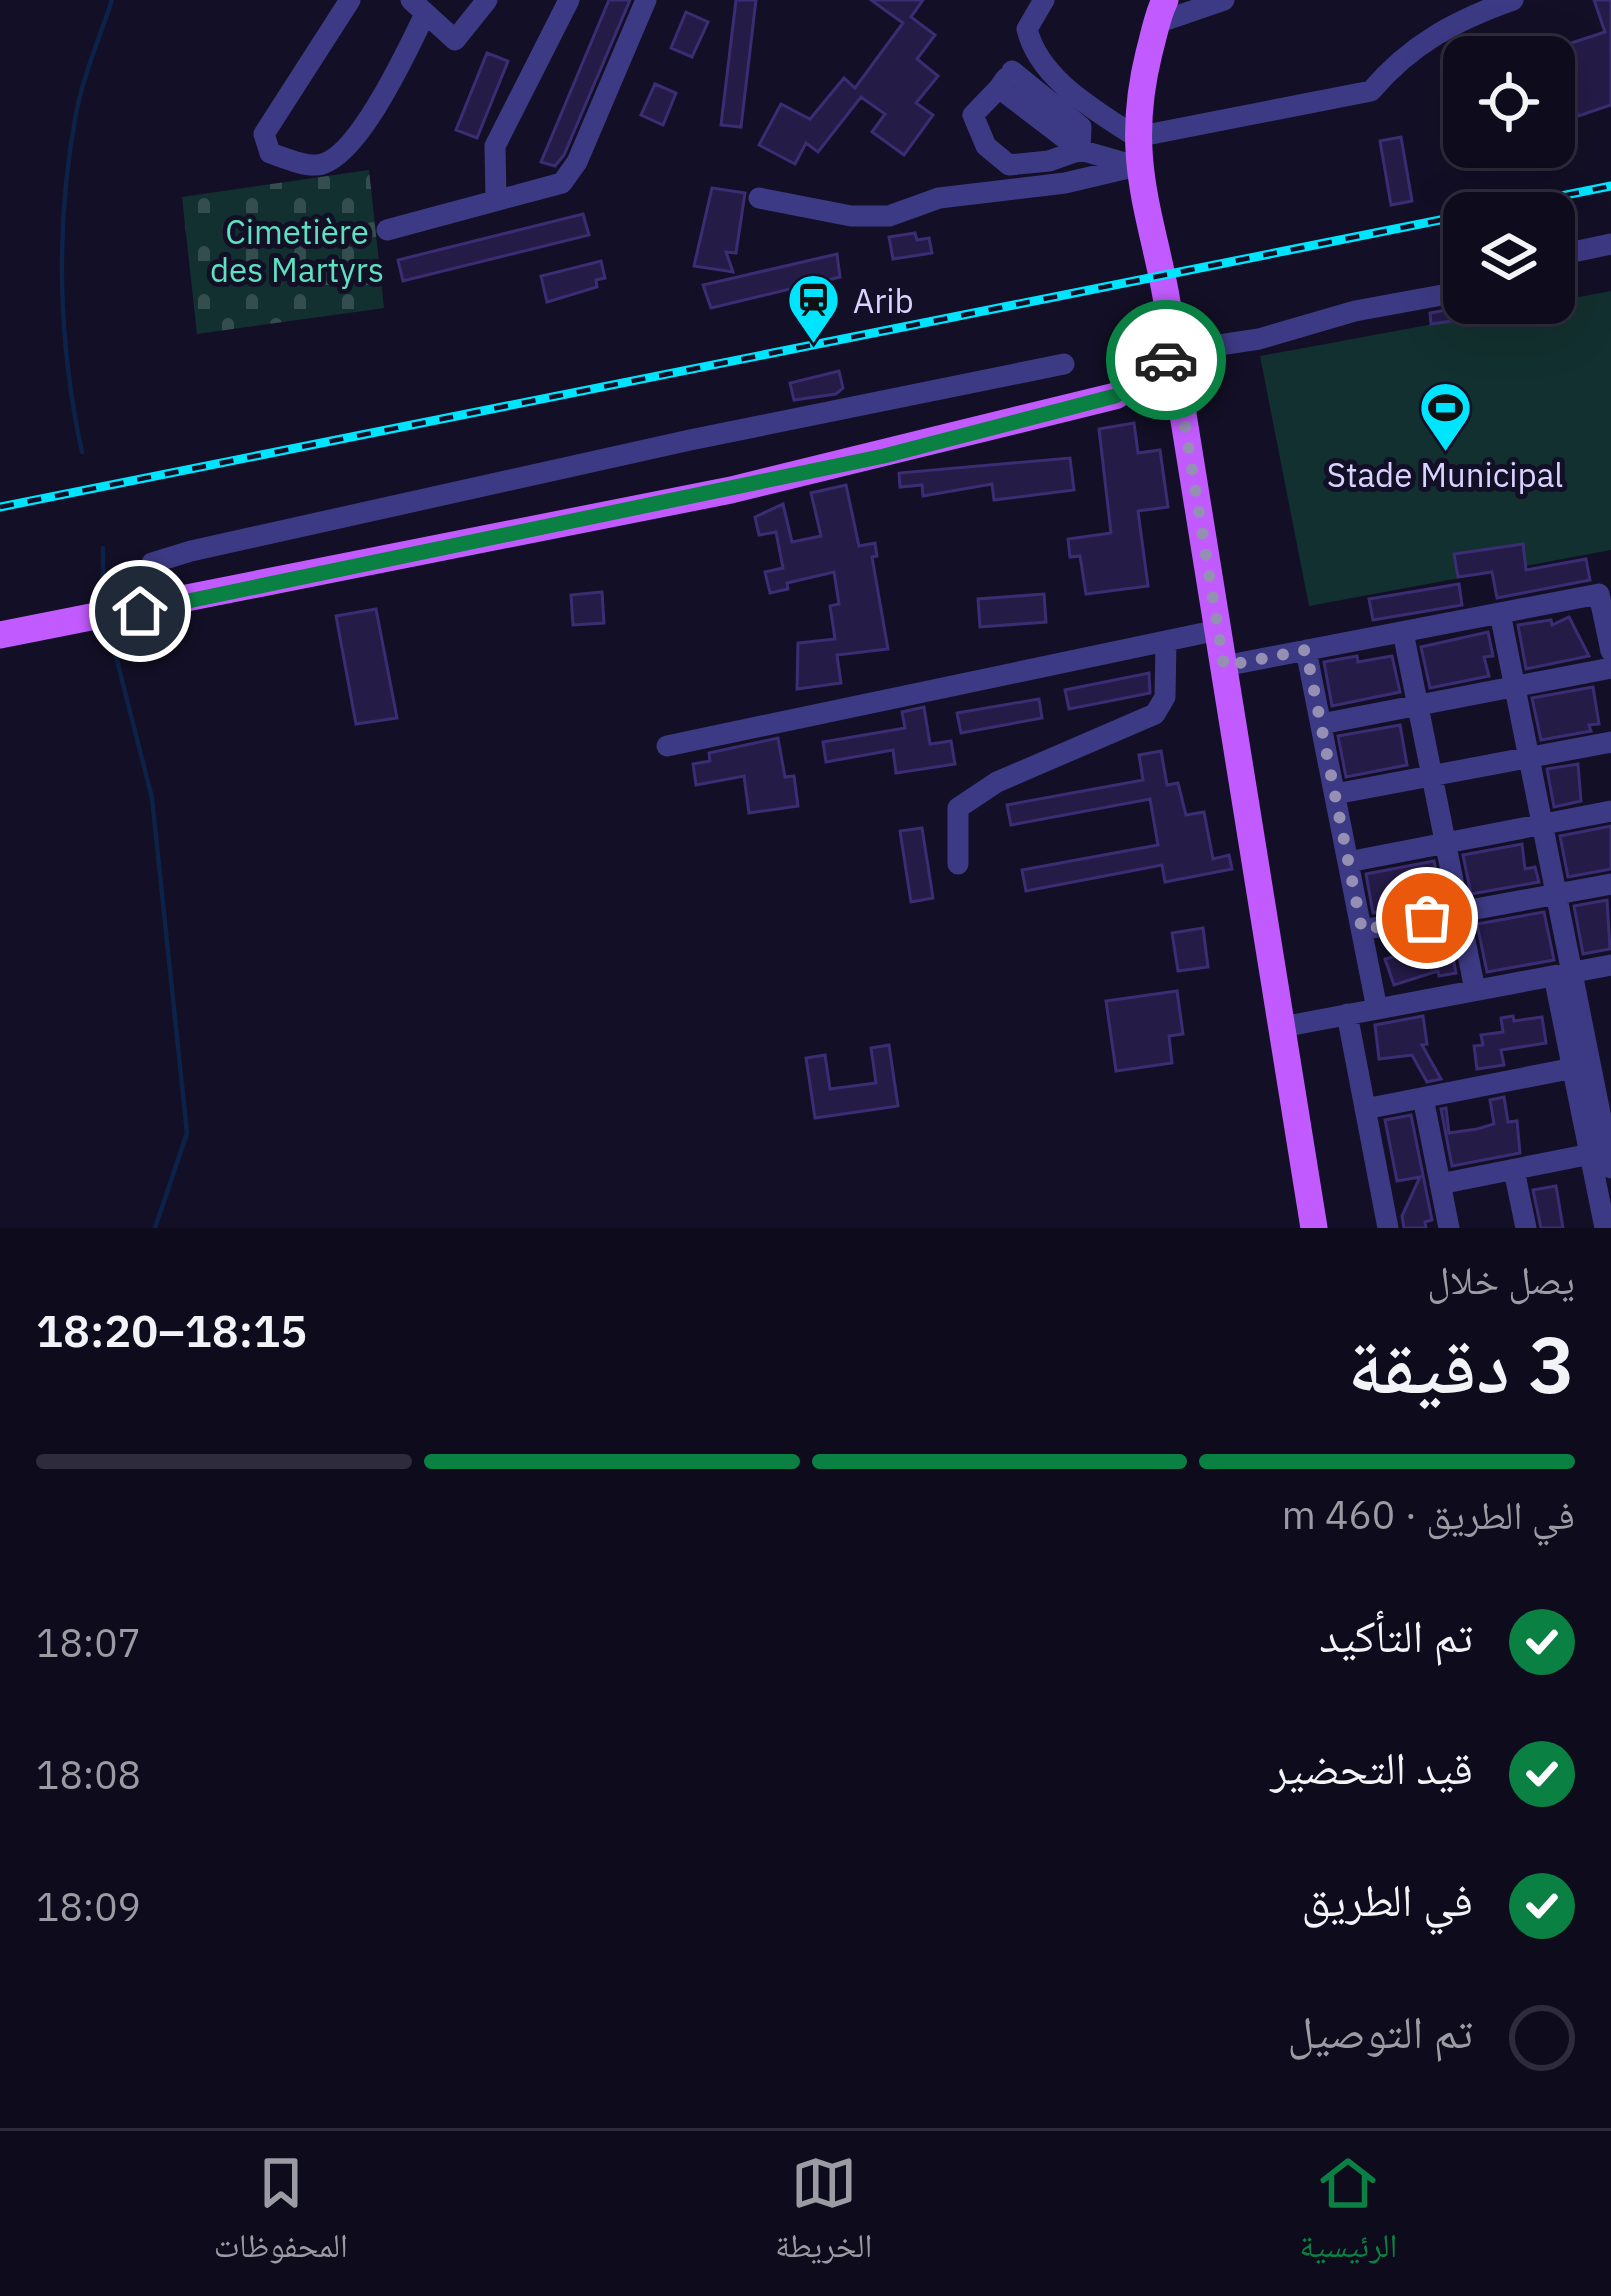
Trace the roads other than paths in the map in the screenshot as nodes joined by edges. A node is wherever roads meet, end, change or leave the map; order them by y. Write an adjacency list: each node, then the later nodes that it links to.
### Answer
1 (350, 0): 8 (street)
2 (487, 0): 8 (street)
3 (569, 0): 16 (street)
4 (646, 0): 16 (street)
5 (1224, 0): 9 (street)
6 (1513, 0): 12 (street)
7 (1036, 3): 10 (street)
8 (418, 7)
9 (1161, 11): 12 (main road)
10 (1031, 48): 11 (street); 12 (street)
11 (1005, 80): 13 (street); 13 (street)
12 (1136, 137): 14 (main road)
13 (1080, 150): 14 (street)
14 (1136, 166): 15 (street); 21 (main road)
15 (759, 198)
16 (496, 200): 17 (street)
17 (387, 230)
18 (1611, 244): 19 (street)
19 (1575, 252)
20 (1443, 295): 21 (street)
21 (1173, 352): 24 (main road); 25 (main road)
22 (1064, 364): 24 (street)
23 (1500, 613): 26 (street); 30 (street); 33 (street)
24 (117, 616): 27 (main road)
25 (1218, 630): 28 (street); 31 (main road)
26 (1403, 632): 29 (street); 34 (street)
27 (0, 635)
28 (1166, 641): 37 (street); 45 (street)
29 (1306, 650): 31 (street); 35 (street)
30 (1611, 651)
31 (1224, 666): 55 (main road)
32 (1611, 668): 33 (street)
33 (1515, 687): 34 (street); 38 (street)
34 (1418, 705): 35 (street); 39 (street)
35 (1321, 724): 40 (street)
36 (1611, 742): 38 (street)
37 (667, 746)
38 (1529, 757): 39 (street); 42 (street)
39 (1432, 776): 40 (street); 43 (street)
40 (1335, 794): 44 (street)
41 (1611, 812): 42 (street)
42 (1543, 824): 43 (street); 47 (street)
43 (1446, 843): 44 (street); 48 (street)
44 (1348, 862): 49 (street)
45 (958, 864)
46 (1611, 884): 47 (street)
47 (1557, 894): 48 (street); 51 (street)
48 (1460, 912): 49 (street); 52 (street)
49 (1362, 930): 53 (street)
50 (1611, 965): 51 (street)
51 (1563, 974): 52 (street); 56 (street)
52 (1475, 991): 53 (street)
53 (1377, 1009): 54 (street)
54 (1347, 1014): 55 (street); 58 (street)
55 (1282, 1027): 62 (main road)
56 (1581, 1066): 57 (street); 59 (street)
57 (1423, 1098): 58 (street); 61 (street)
58 (1365, 1108): 63 (street)
59 (1603, 1158): 60 (street); 66 (street)
60 (1514, 1170): 61 (street); 65 (street)
61 (1440, 1184): 64 (street)
62 (1314, 1228)
63 (1388, 1228)
64 (1449, 1228)
65 (1526, 1228)
66 (1605, 1228)

